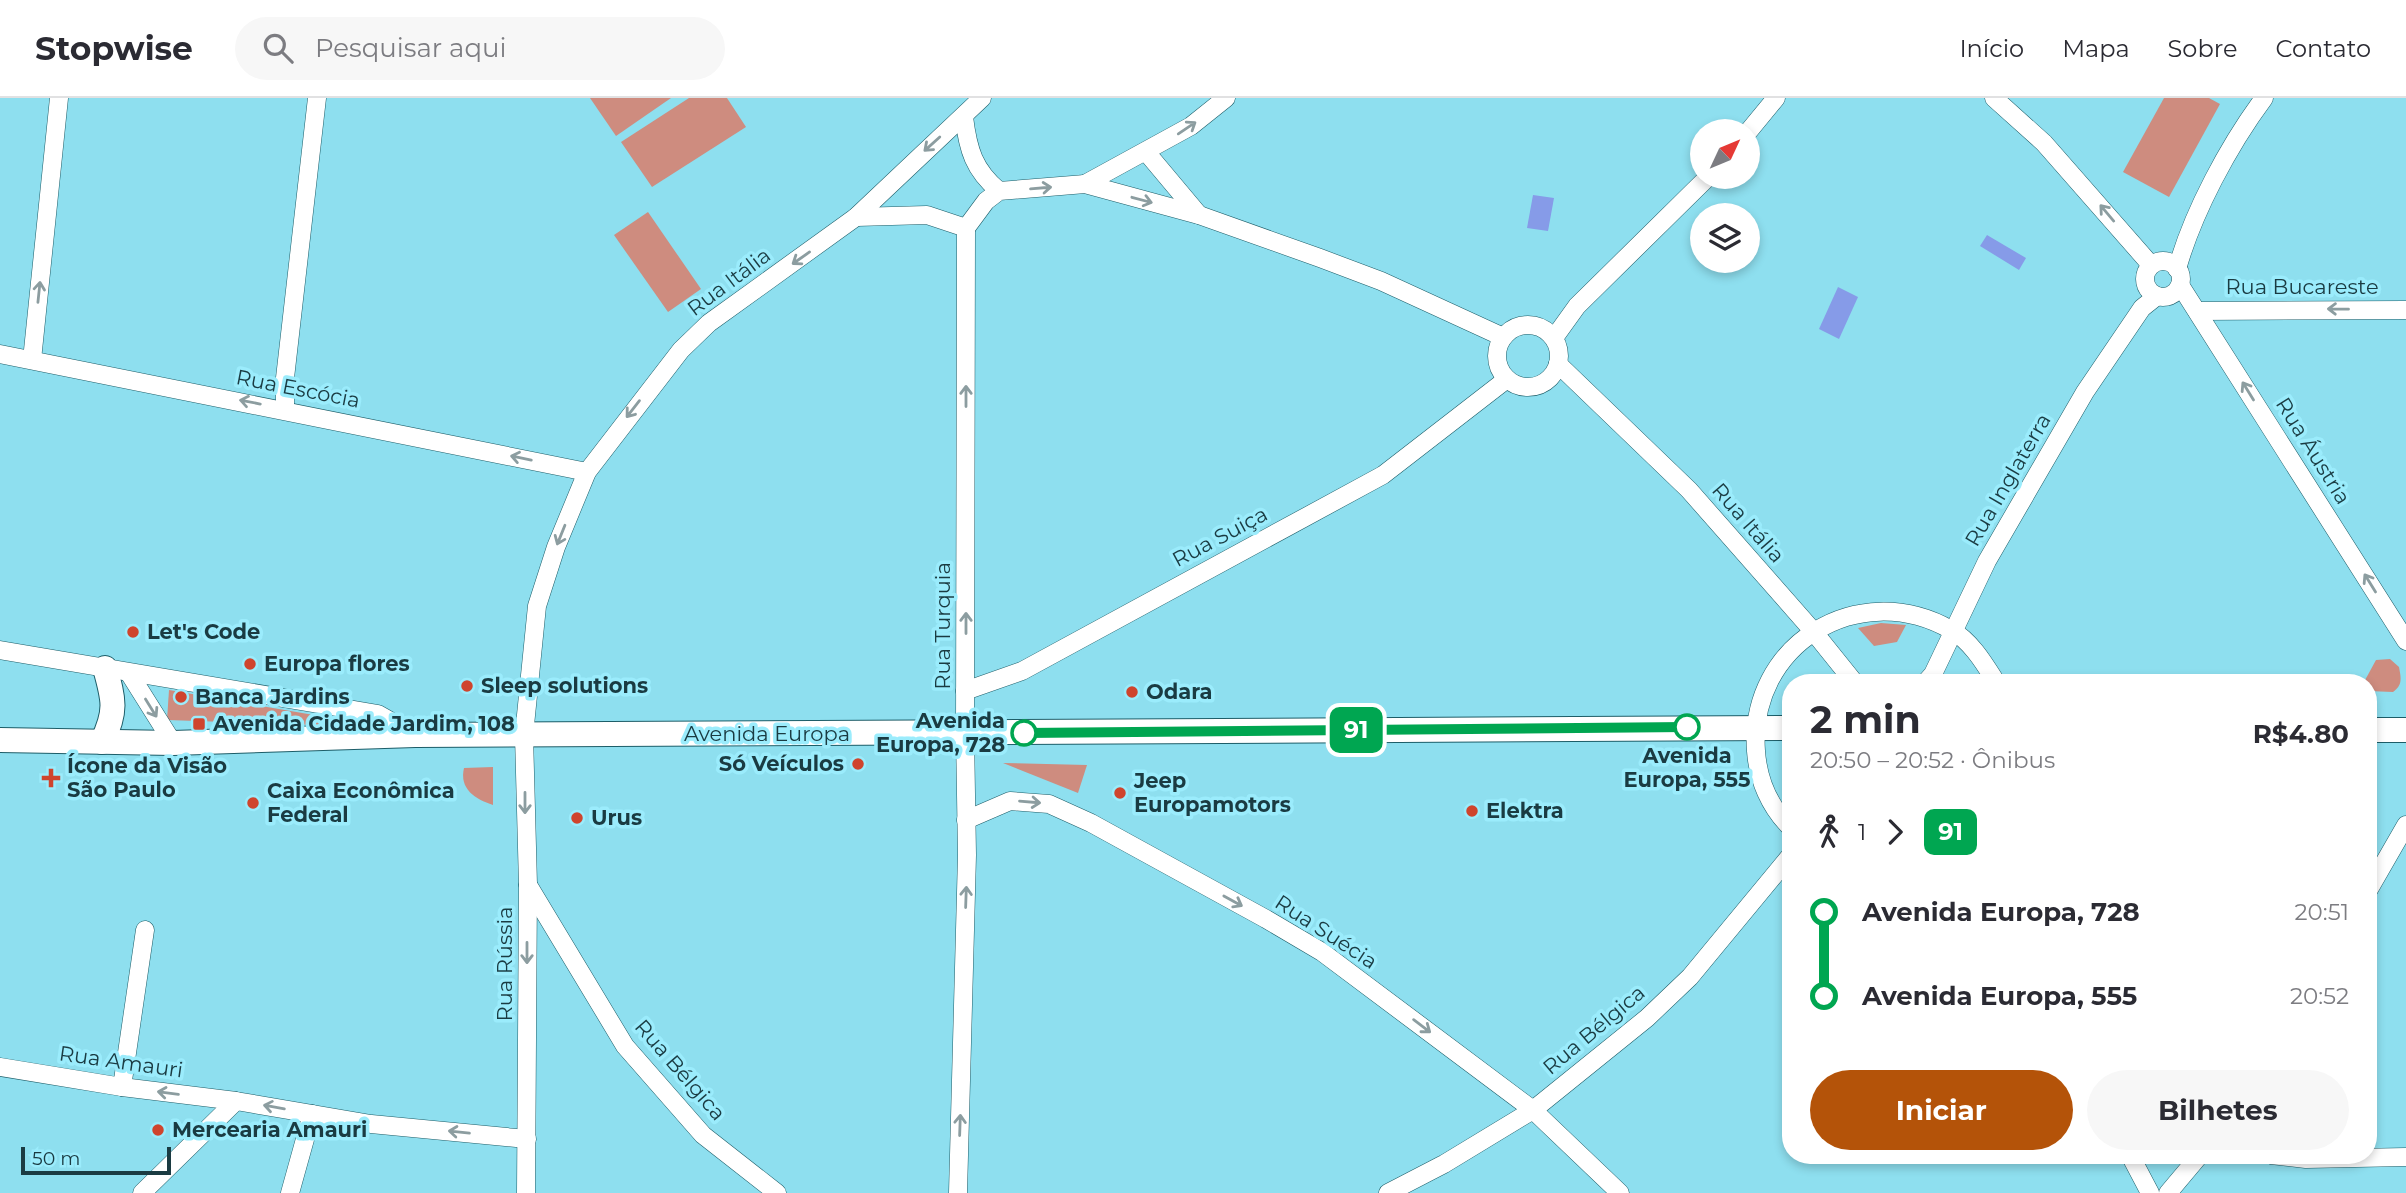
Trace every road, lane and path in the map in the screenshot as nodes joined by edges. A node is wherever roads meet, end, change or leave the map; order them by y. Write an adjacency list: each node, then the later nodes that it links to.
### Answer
1 (59, 98): 25 (street, one-way to 1)
2 (317, 98): 28 (street)
3 (982, 98): 8 (street)
4 (1226, 98): 10 (street, one-way to 4)
5 (1776, 98): 9 (street)
6 (1994, 98): 17 (street, one-way to 6)
7 (2264, 98): 18 (street)
8 (964, 117): 13 (street); 15 (street, one-way to 15)
9 (1759, 119)
10 (1147, 153): 11 (street); 14 (street)
11 (1085, 184): 13 (street, one-way to 11); 14 (street, one-way to 14)
12 (1696, 189): 22 (street)
13 (999, 191): 16 (street)
14 (1199, 215): 23 (street)
15 (856, 217): 16 (street); 29 (street, Rua Itália, one-way to 29)
16 (966, 228): 38 (street, Rua Turquia, one-way to 16)
17 (2151, 265): 18 (street); 19 (street)
18 (2176, 272): 19 (street); 21 (street, Rua Áustria)
19 (2152, 293): 31 (street, Rua Inglaterra)
20 (2406, 310): 21 (street, Rua Bucareste, one-way to 21)
21 (2197, 311): 32 (street, Rua Áustria, one-way to 21)
22 (1549, 333): 23 (street); 26 (street)
23 (1501, 342): 27 (street)
24 (0, 354): 25 (street, Rua Escócia)
25 (32, 360): 28 (street, Rua Escócia, one-way to 25)
26 (1555, 370): 27 (street); 30 (street, Rua Itália)
27 (1504, 374): 38 (street, Rua Suiça)
28 (285, 409): 29 (street, Rua Escócia, one-way to 28)
29 (587, 471): 45 (street, Rua Itália, one-way to 45)
30 (1813, 631): 31 (street); 35 (street, Rua Itália); 39 (street)
31 (1952, 631): 36 (street, Rua Inglaterra); 37 (street)
32 (2406, 641)
33 (0, 650): 34 (street)
34 (117, 670): 44 (street); 47 (main road); 48 (street, one-way to 48)
35 (1848, 674)
36 (1933, 674)
37 (1991, 674)
38 (965, 691): 43 (street, Rua Turquia)
39 (1754, 727): 40 (main road, Avenida Europa); 43 (main road, Avenida Europa); 49 (street)
40 (1782, 728)
41 (2377, 730): 42 (main road)
42 (2406, 730)
43 (965, 734): 45 (main road, Avenida Europa); 50 (street, Rua Turquia)
44 (415, 735): 45 (main road, Avenida Europa); 48 (main road, Avenida Europa)
45 (524, 735): 54 (street, Rua Rússia, one-way to 54)
46 (0, 740): 47 (main road, Avenida Europa)
47 (102, 742): 48 (main road, Avenida Europa)
48 (173, 743)
49 (1782, 819)
50 (966, 820): 59 (street, Rua Suécia, one-way to 59); 70 (street, Rua Turquia, one-way to 50)
51 (2406, 825): 53 (street)
52 (1782, 866): 59 (street, Rua Bélgica)
53 (2377, 875)
54 (528, 885): 61 (street, Rua Rússia, one-way to 61); 69 (street, Rua Bélgica)
55 (145, 930): 57 (street)
56 (0, 1067): 57 (street, Rua Amauri)
57 (122, 1087): 58 (street, Rua Amauri, one-way to 57)
58 (236, 1101): 60 (street, Rua Amauri, one-way to 58); 66 (street)
59 (1533, 1110): 71 (street, Rua Bélgica); 72 (street, Rua Suécia)
60 (312, 1114): 61 (street, Rua Amauri, one-way to 60); 67 (street)
61 (527, 1139): 68 (street, Rua Rússia)
62 (2406, 1157): 63 (street)
63 (2377, 1158)
64 (2135, 1164): 73 (street)
65 (2192, 1164): 74 (street)
66 (142, 1193)
67 (290, 1193)
68 (526, 1193)
69 (777, 1193)
70 (958, 1193)
71 (1388, 1193)
72 (1620, 1193)
73 (2150, 1193)
74 (2168, 1193)

